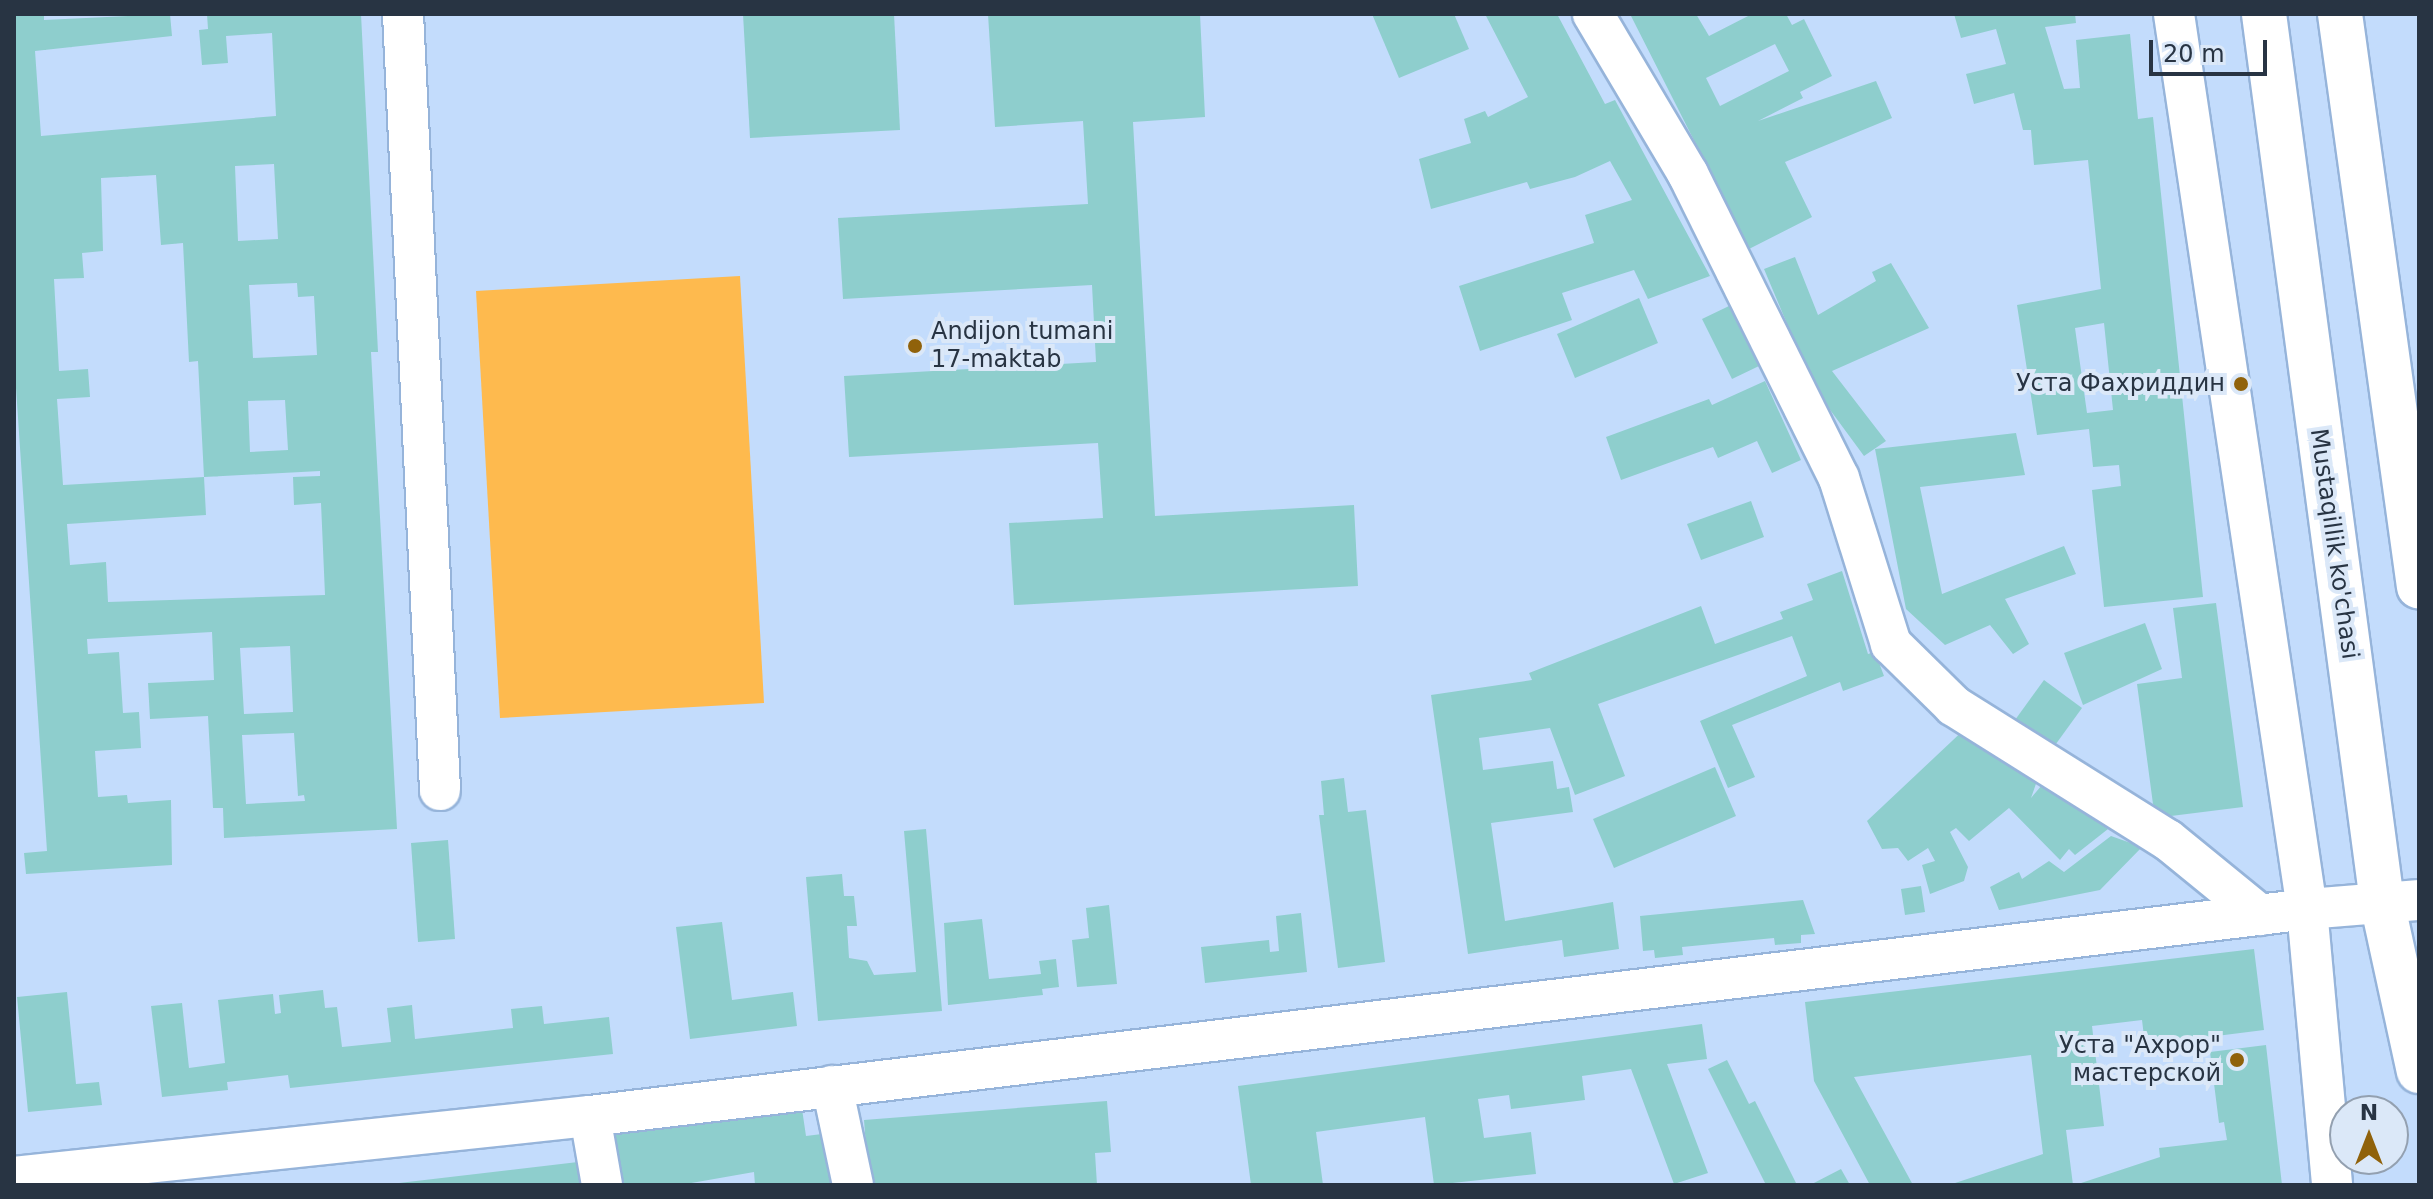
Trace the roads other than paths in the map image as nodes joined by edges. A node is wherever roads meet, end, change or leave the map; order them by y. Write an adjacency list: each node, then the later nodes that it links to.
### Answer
1 (403, 14): 7 (street)
2 (1593, 14): 10 (street)
3 (2174, 14): 9 (street)
4 (2264, 14): 8 (main road, Mustaqillik ko'chasi)
5 (2340, 14): 6 (main road)
6 (2419, 587)
7 (440, 790)
8 (2400, 901): 9 (street); 11 (main road, Mustaqillik ko'chasi)
9 (2307, 909): 10 (street); 19 (street)
10 (2260, 915): 12 (street)
11 (2419, 1071)
12 (832, 1086): 13 (street); 18 (street)
13 (590, 1116): 14 (street); 17 (street)
14 (134, 1175): 16 (street)
15 (14, 1177): 16 (street)
16 (64, 1179)
17 (602, 1185)
18 (853, 1185)
19 (2332, 1185)

